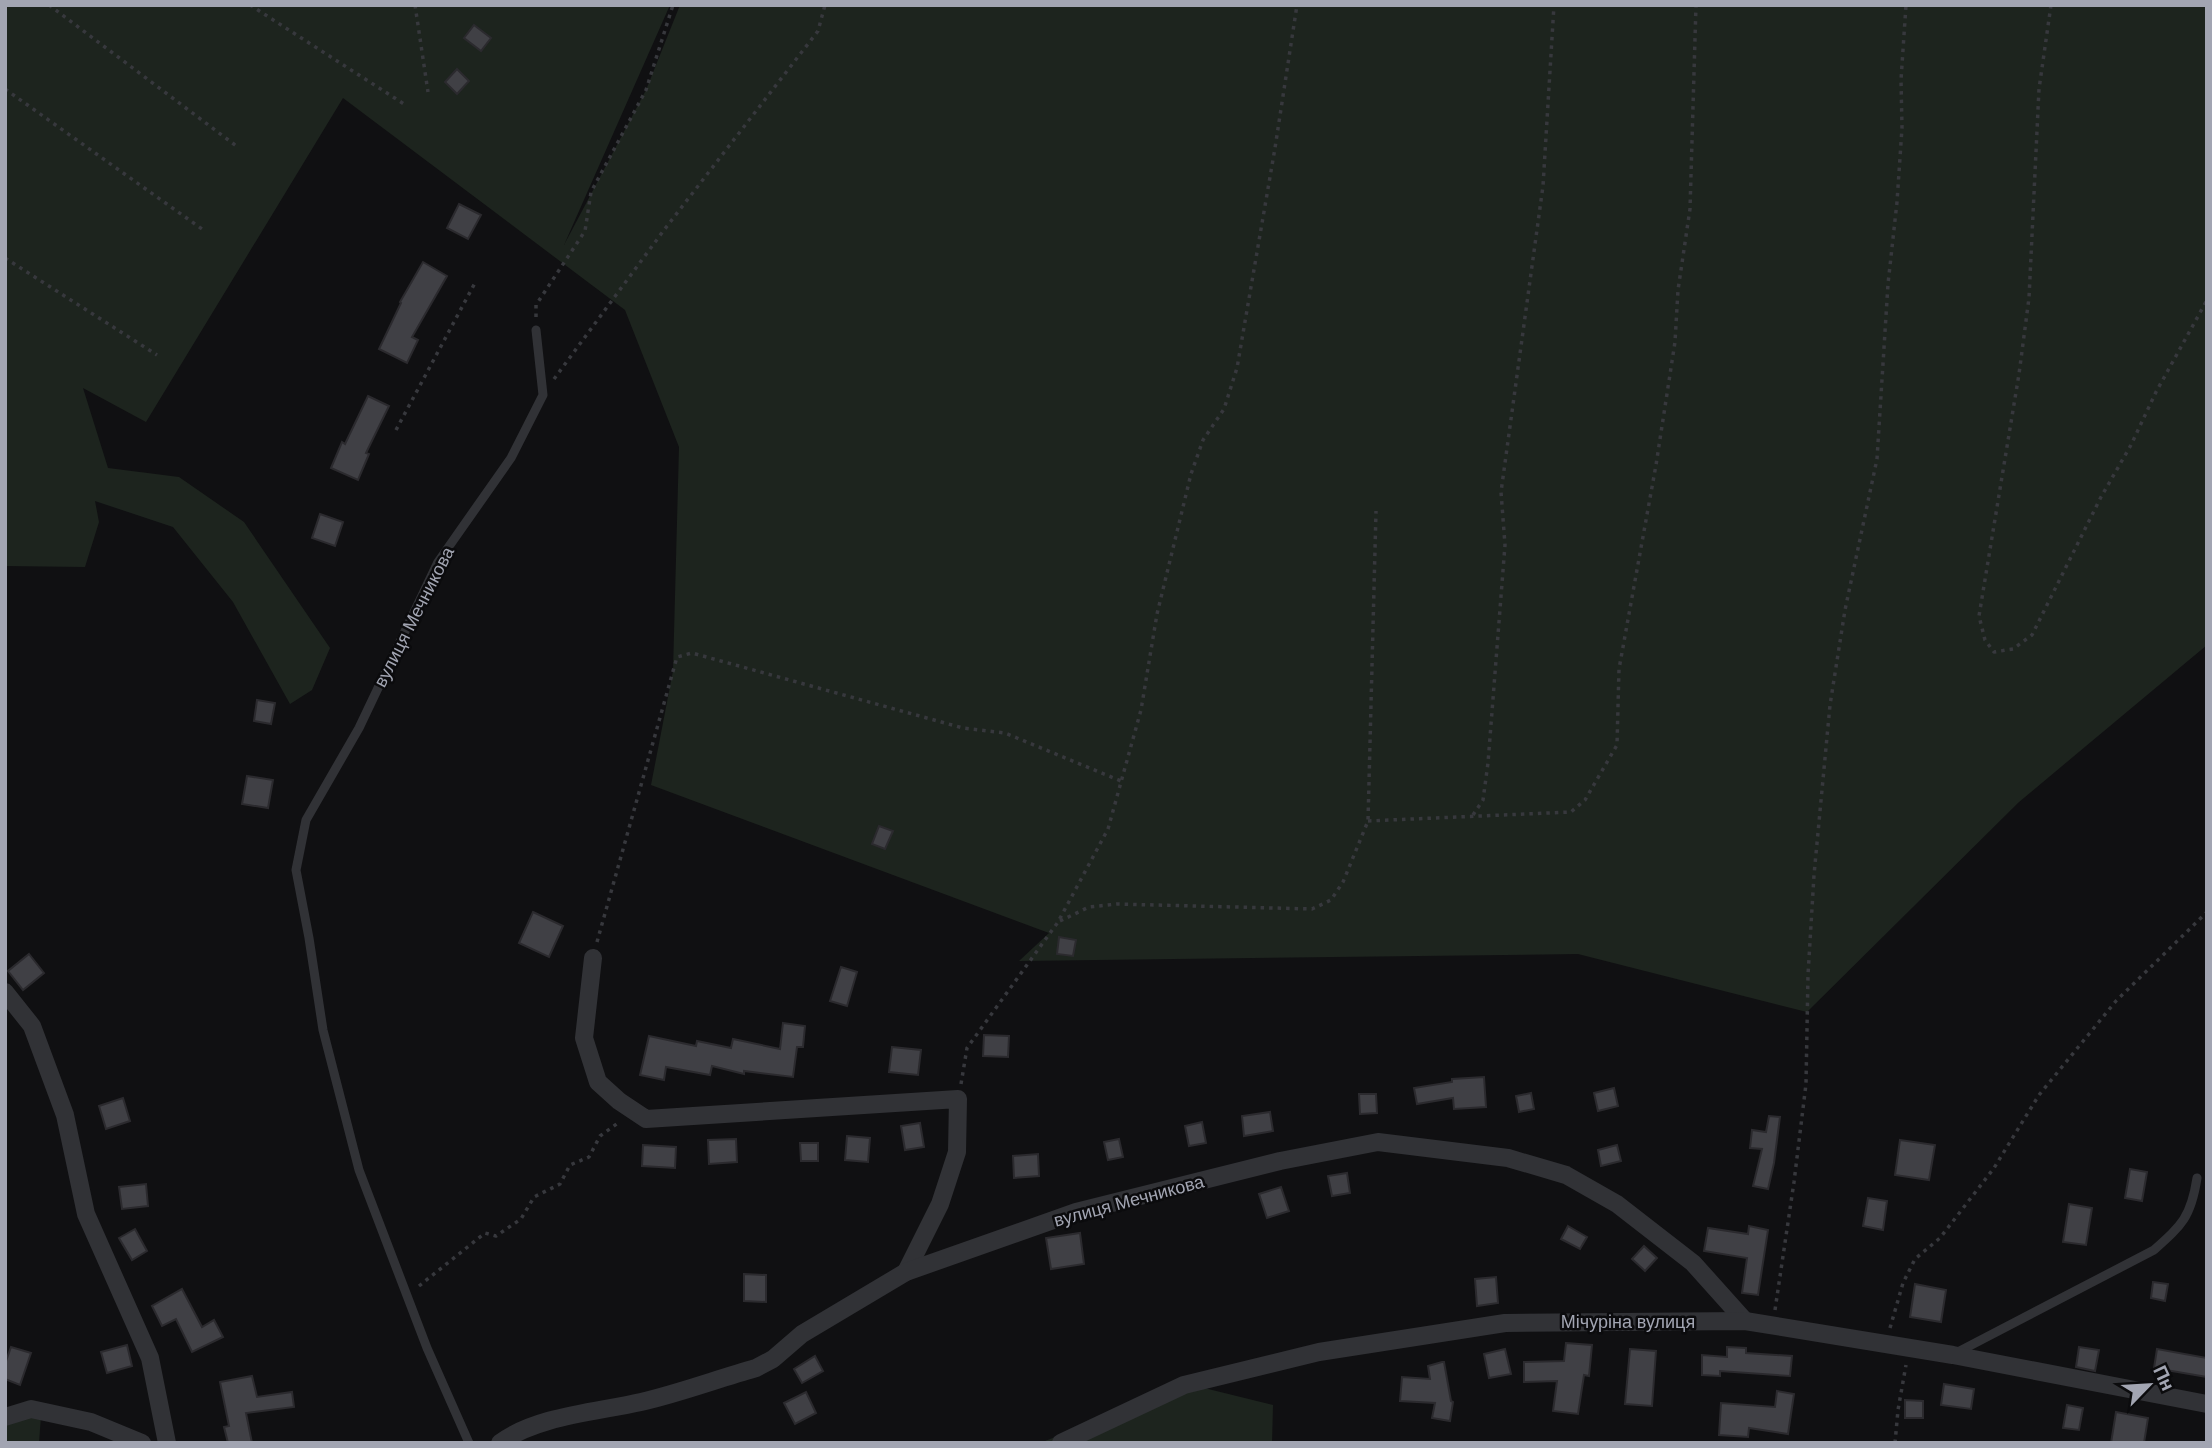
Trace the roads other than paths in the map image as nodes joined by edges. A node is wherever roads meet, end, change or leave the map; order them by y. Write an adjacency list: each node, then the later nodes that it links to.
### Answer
1 (536, 330): 12 (lane, вулиця Мечникова)
2 (593, 958): 5 (street)
3 (5, 992): 11 (street)
4 (2197, 1178): 7 (lane)
5 (906, 1272): 6 (street, вулиця Мечникова); 13 (street, вулиця Мечникова)
6 (1745, 1321): 7 (street, Мічуріна вулиця); 14 (street, Мічуріна вулиця)
7 (1953, 1354): 8 (street, Мічуріна вулиця)
8 (2207, 1404)
9 (5, 1417): 10 (street)
10 (142, 1443)
11 (167, 1443)
12 (469, 1443)
13 (500, 1443)
14 (1060, 1443)

